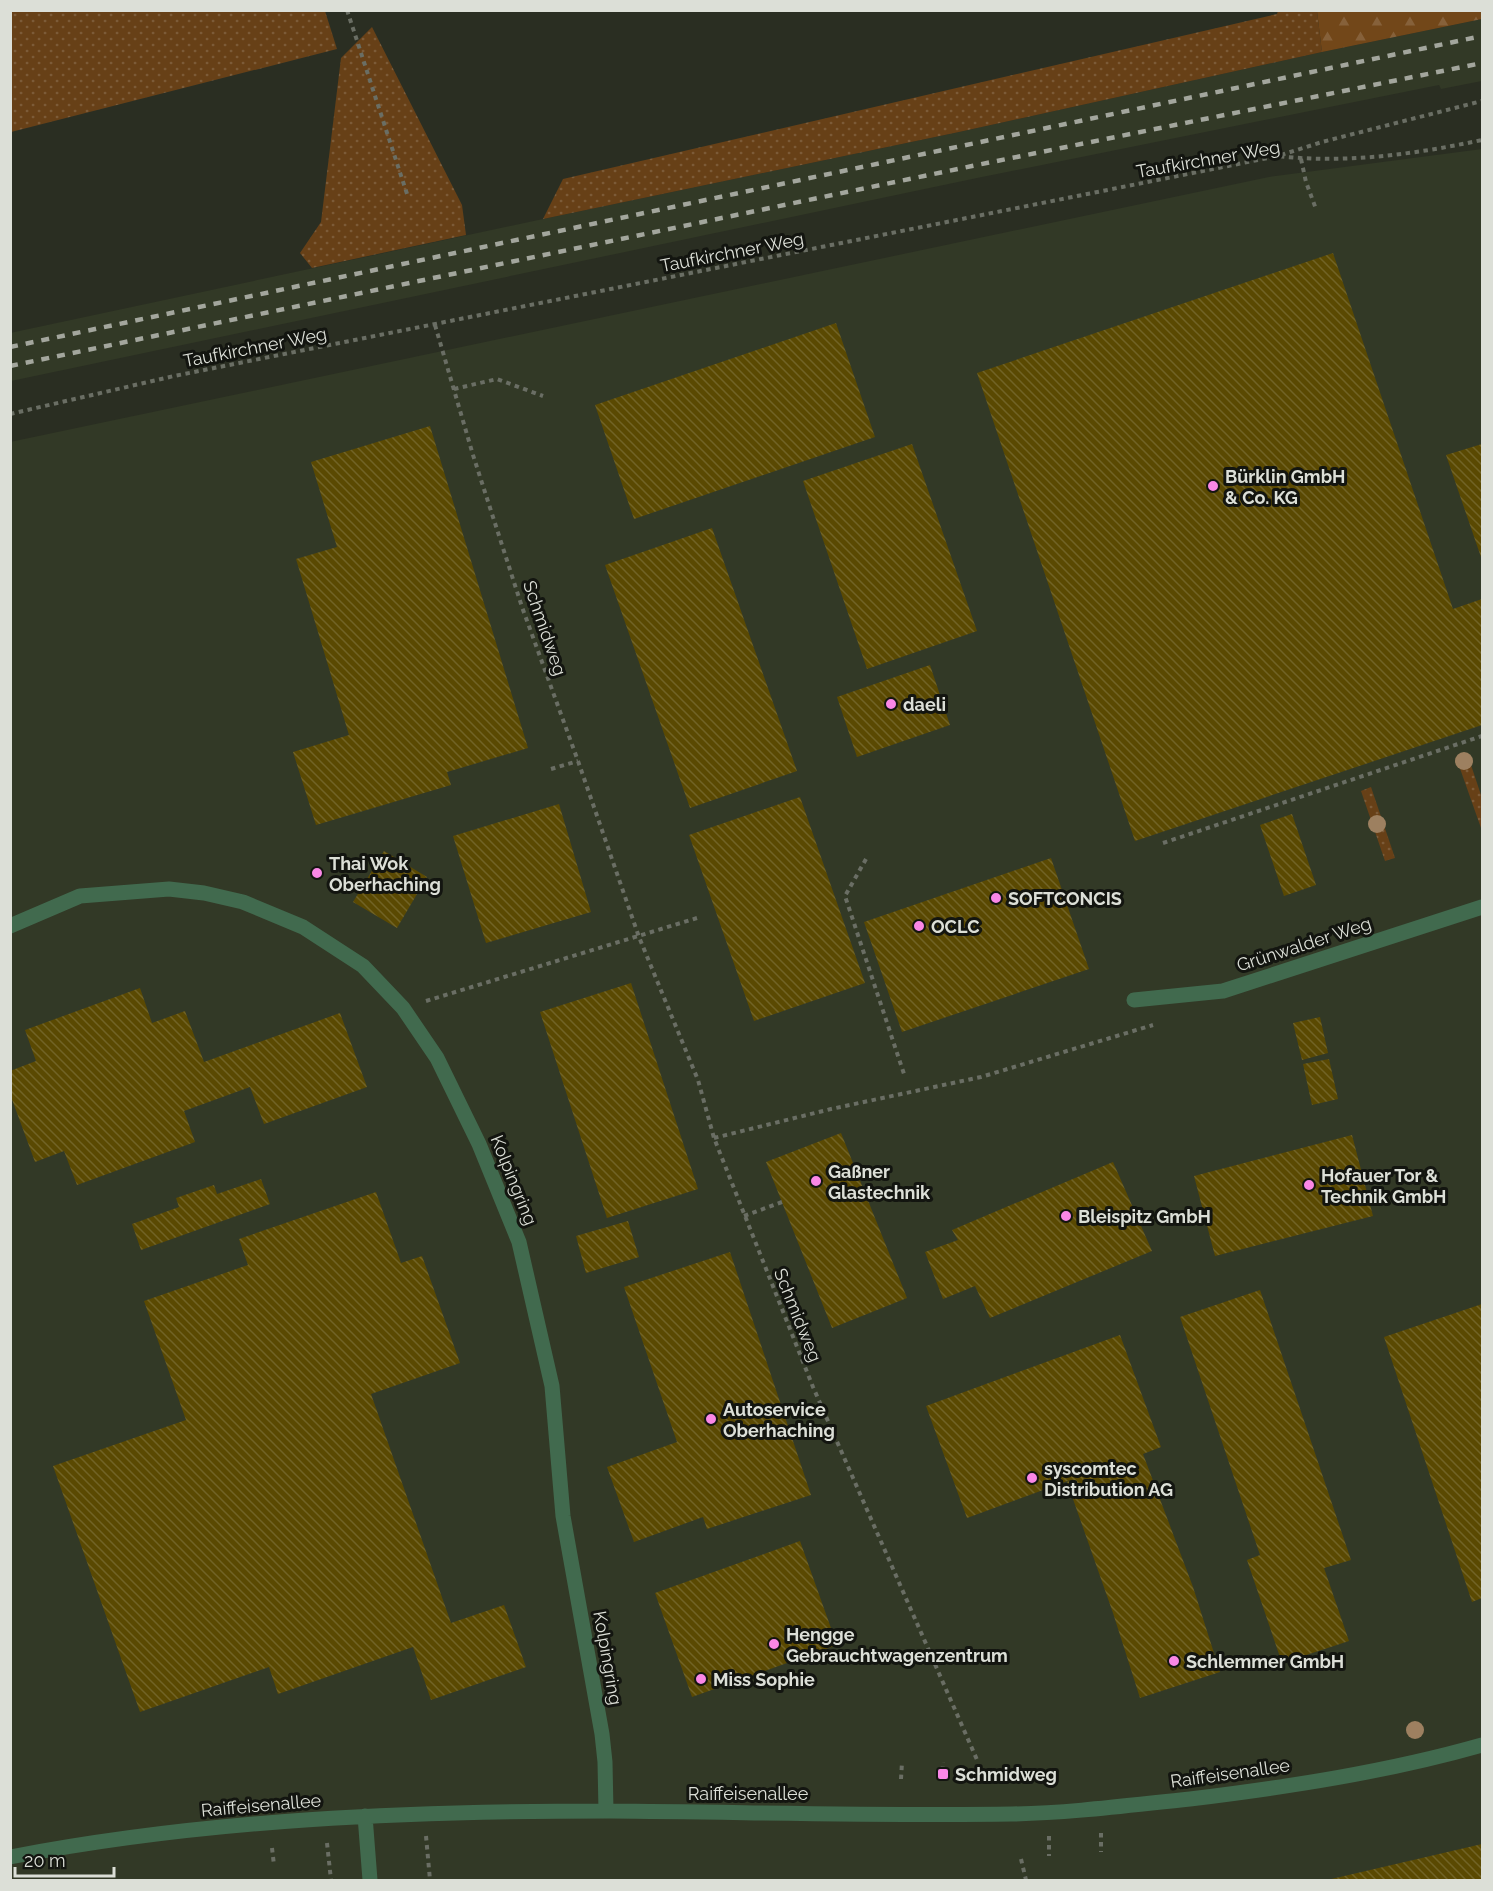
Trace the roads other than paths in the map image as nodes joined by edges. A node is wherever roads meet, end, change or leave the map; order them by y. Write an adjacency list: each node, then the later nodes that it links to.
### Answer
1 (1482, 908): 3 (street, Grünwalder Weg)
2 (10, 926): 5 (street, Kolpingring)
3 (1134, 1000)
4 (1482, 1745): 5 (street, Raiffeisenallee)
5 (606, 1811): 6 (street, Raiffeisenallee)
6 (365, 1816): 7 (street, Raiffeisenallee); 8 (street)
7 (10, 1857)
8 (370, 1881)

